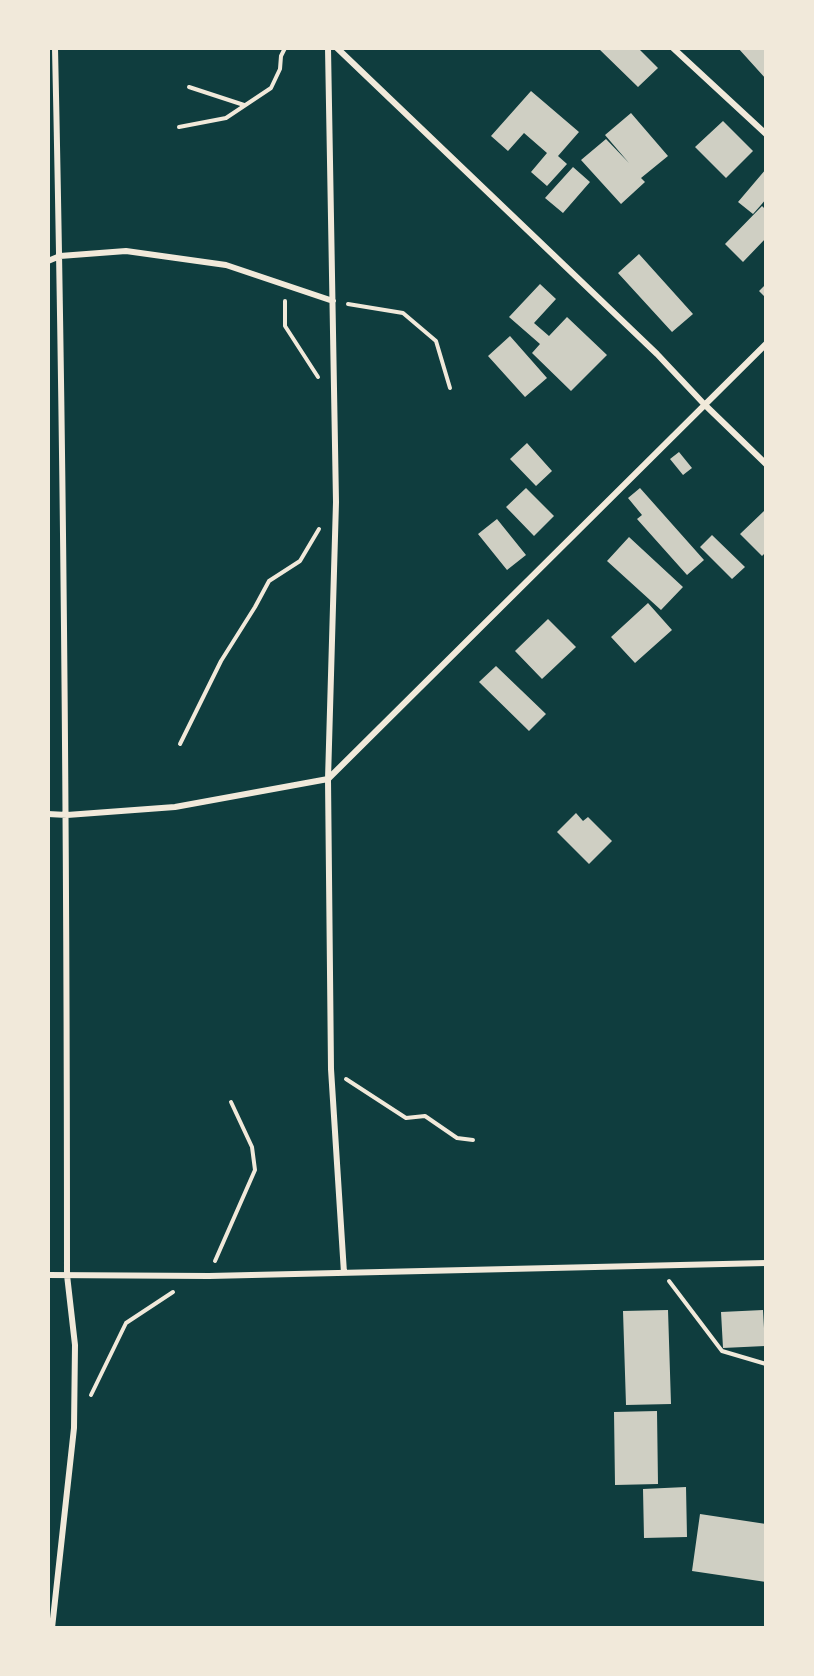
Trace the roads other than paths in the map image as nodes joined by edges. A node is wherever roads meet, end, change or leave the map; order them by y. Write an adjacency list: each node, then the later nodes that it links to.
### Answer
1 (55, 48): 6 (street)
2 (328, 48): 8 (street)
3 (337, 48): 10 (street)
4 (673, 48): 5 (street)
5 (766, 134)
6 (60, 256): 7 (street); 8 (street); 14 (street)
7 (48, 261)
8 (333, 302): 12 (street)
9 (766, 344): 10 (street)
10 (704, 404): 11 (street); 12 (street)
11 (766, 464)
12 (328, 779): 14 (street); 16 (street)
13 (48, 814): 14 (street)
14 (67, 814): 18 (street)
15 (766, 1263): 16 (street)
16 (344, 1273): 18 (street)
17 (48, 1275): 18 (street)
18 (67, 1275): 19 (street)
19 (52, 1628)

